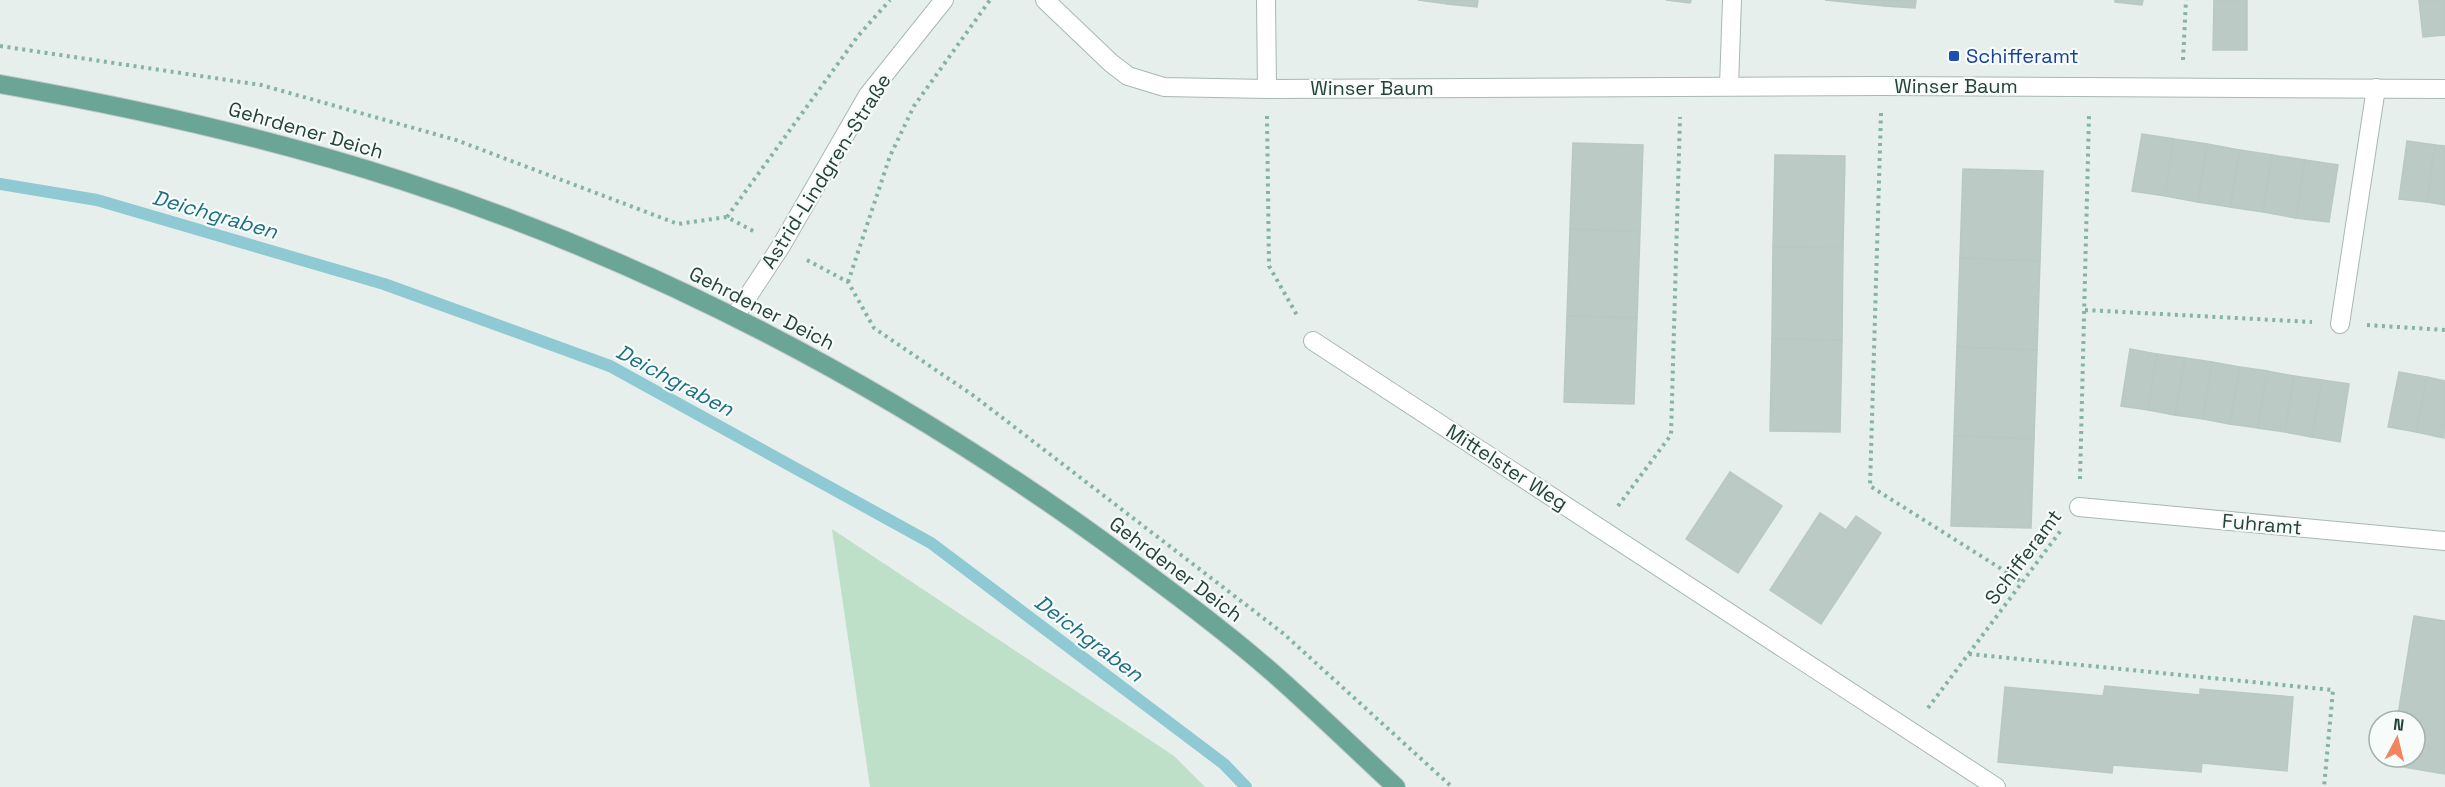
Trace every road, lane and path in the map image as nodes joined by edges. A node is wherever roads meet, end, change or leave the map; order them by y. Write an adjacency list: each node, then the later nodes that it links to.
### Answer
1 (890, 0): 8 (path)
2 (944, 0): 19 (street, Astrid-Lindgren-Straße)
3 (990, 0): 30 (path)
4 (1045, 0): 15 (street, Winser Baum)
5 (1266, 0): 15 (street)
6 (1732, 0): 11 (street)
7 (2186, 0): 14 (path)
8 (0, 46)
9 (0, 84): 19 (main road, Gehrdener Deich)
10 (1680, 86): 11 (street, Winser Baum); 15 (street, Winser Baum); 24 (path)
11 (1729, 86): 12 (street, Winser Baum)
12 (1882, 86): 13 (street, Winser Baum); 26 (path)
13 (2090, 87): 14 (street, Winser Baum); 18 (path, Schifferamt)
14 (2182, 87): 16 (street, Winser Baum)
15 (1267, 88): 22 (path)
16 (2376, 88): 17 (street, Winser Baum); 20 (street)
17 (2445, 89)
18 (2085, 310): 20 (path); 23 (path, Schifferamt)
19 (735, 316): 29 (main road, Gehrdener Deich)
20 (2340, 324): 21 (path)
21 (2445, 330)
22 (1313, 342): 24 (street, Mittelster Weg)
23 (2079, 507): 25 (street, Fuhramt); 26 (path, Schifferamt)
24 (1601, 529): 28 (street, Mittelster Weg)
25 (2445, 541)
26 (2022, 582): 27 (path, Schifferamt)
27 (1969, 654): 28 (path, Schifferamt); 32 (path)
28 (1912, 730): 31 (street, Mittelster Weg)
29 (1396, 787)
30 (1452, 787)
31 (1996, 787)
32 (2325, 787)

